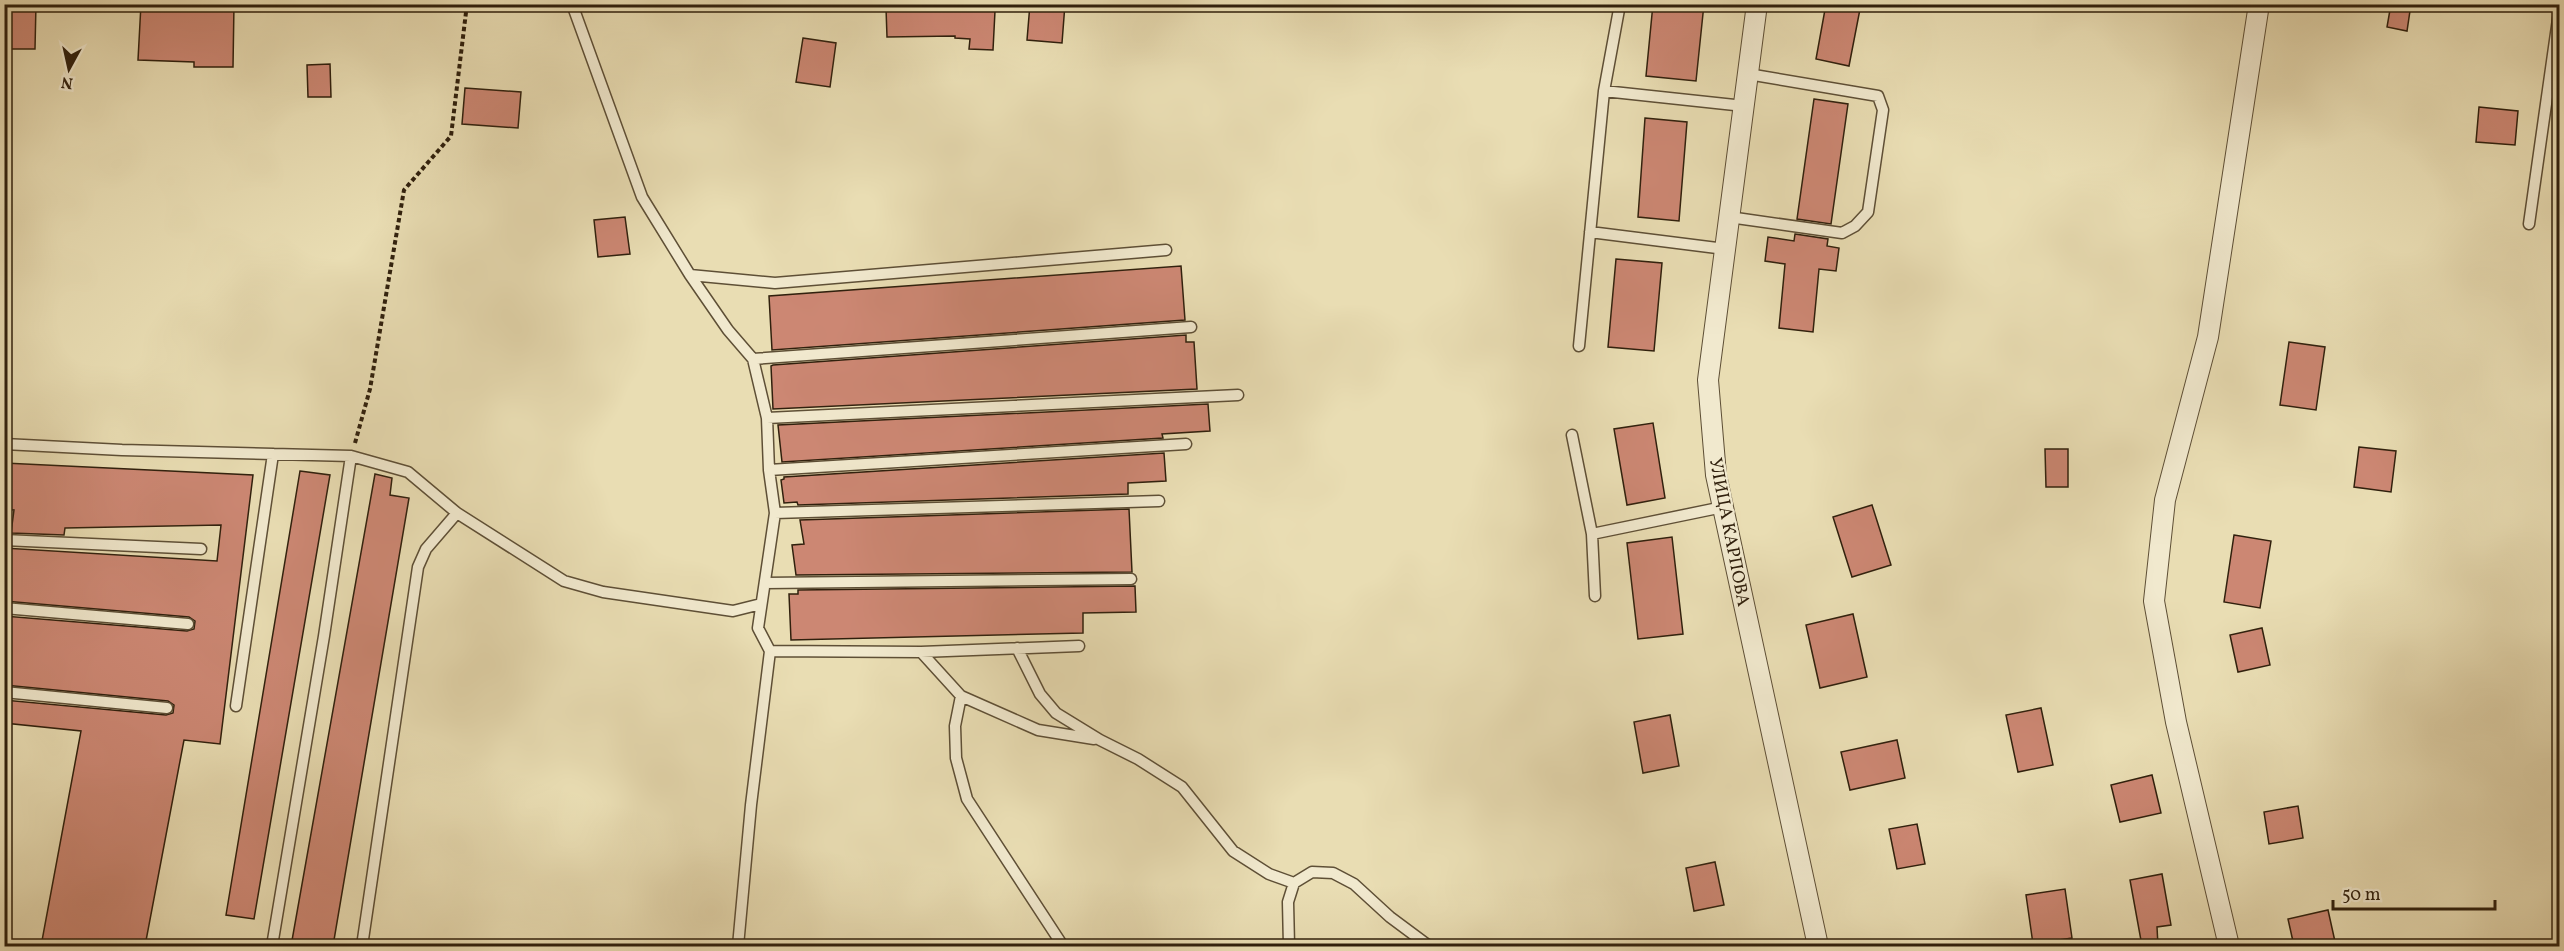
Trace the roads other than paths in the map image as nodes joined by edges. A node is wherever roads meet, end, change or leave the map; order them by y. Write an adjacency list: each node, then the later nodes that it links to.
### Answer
1 (572, 4): 14 (lane)
2 (1620, 4): 7 (lane)
3 (1757, 4): 6 (street, УЛИЦА КАРПОВА)
4 (2259, 4): 56 (street)
5 (2559, 5): 10 (lane)
6 (1748, 74): 8 (street, УЛИЦА КАРПОВА); 9 (lane)
7 (1604, 91): 8 (lane); 11 (lane)
8 (1744, 106): 9 (street, УЛИЦА КАРПОВА)
9 (1729, 217): 12 (street, УЛИЦА КАРПОВА)
10 (2529, 224)
11 (1590, 232): 12 (lane); 16 (lane)
12 (1725, 249): 27 (street, УЛИЦА КАРПОВА)
13 (1166, 250): 14 (lane)
14 (690, 275): 17 (lane)
15 (1191, 327): 17 (lane)
16 (1579, 346)
17 (753, 359): 19 (lane)
18 (1238, 395): 19 (lane)
19 (767, 418): 25 (lane)
20 (1572, 435): 30 (lane)
21 (4, 444): 23 (lane)
22 (1186, 444): 25 (lane)
23 (273, 454): 24 (lane); 45 (lane)
24 (351, 456): 28 (lane); 49 (lane)
25 (769, 470): 29 (lane)
26 (1159, 501): 29 (lane)
27 (1723, 507): 30 (lane); 55 (street, УЛИЦА КАРПОВА)
28 (457, 513): 36 (lane); 50 (lane)
29 (775, 513): 34 (lane)
30 (1592, 534): 35 (lane)
31 (4, 540): 32 (lane)
32 (201, 549)
33 (1131, 579): 34 (lane)
34 (765, 583): 36 (lane)
35 (1595, 596)
36 (761, 604): 41 (lane)
37 (4, 608): 38 (lane)
38 (188, 624)
39 (1078, 646): 40 (lane)
40 (1017, 648): 42 (lane); 47 (lane)
41 (770, 651): 42 (lane); 51 (lane)
42 (921, 652): 44 (lane)
43 (4, 692): 46 (lane)
44 (962, 696): 47 (lane); 52 (lane)
45 (236, 706)
46 (167, 708)
47 (1100, 740): 48 (lane)
48 (1294, 883): 53 (lane); 54 (lane)
49 (272, 946)
50 (362, 946)
51 (738, 946)
52 (1063, 946)
53 (1289, 946)
54 (1430, 946)
55 (1818, 946)
56 (2229, 946)

